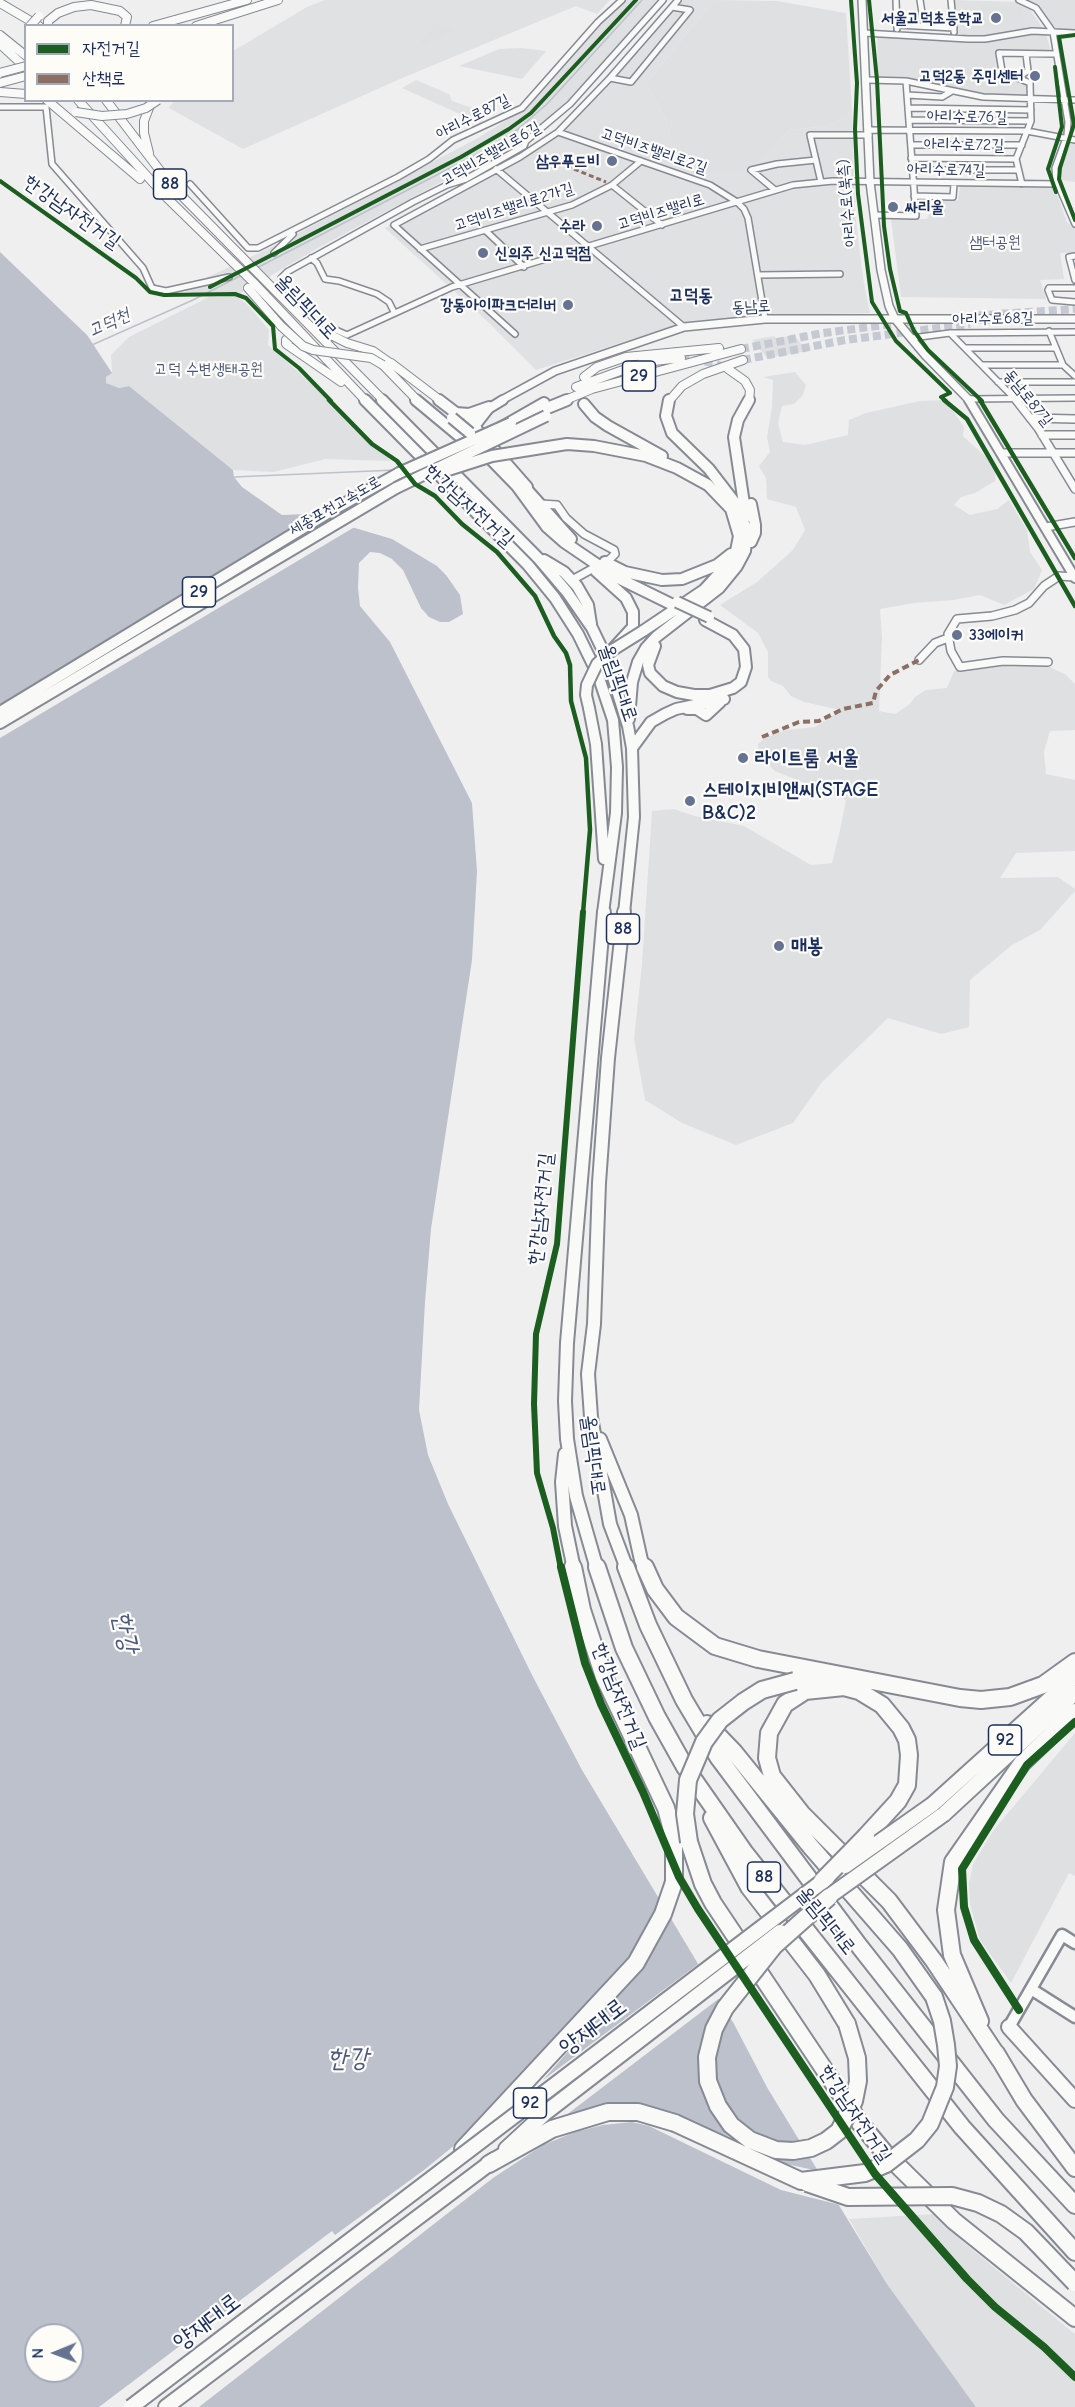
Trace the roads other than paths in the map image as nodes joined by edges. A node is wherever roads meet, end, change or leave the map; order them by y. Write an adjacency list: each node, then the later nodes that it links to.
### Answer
1 (69, 0): 18 (highway, bridge)
2 (249, 0): 22 (highway); 23 (highway)
3 (278, 0): 24 (highway)
4 (290, 0): 16 (highway)
5 (622, 0): 101 (street, 아리수로87길)
6 (663, 0): 107 (street)
7 (678, 0): 14 (street, 고덕비즈밸리로6길)
8 (862, 0): 29 (main road)
9 (896, 0): 25 (street)
10 (920, 0): 26 (street)
11 (951, 0): 27 (street)
12 (1019, 0): 28 (street)
13 (0, 3): 19 (highway)
14 (672, 7): 34 (street, 고덕비즈밸리로6길); 35 (street)
15 (0, 8): 17 (highway)
16 (234, 22)
17 (26, 24)
18 (31, 24)
19 (36, 24)
20 (48, 24): 21 (highway)
21 (125, 24)
22 (160, 24)
23 (176, 24)
24 (202, 24)
25 (897, 25): 26 (street); 32 (street)
26 (924, 26): 27 (street)
27 (954, 28): 33 (street)
28 (1053, 32): 30 (street); 33 (street); 38 (street)
29 (864, 33): 32 (street); 48 (main road)
30 (1075, 33)
31 (0, 35): 39 (highway)
32 (897, 35): 33 (street)
33 (954, 38)
34 (644, 39): 35 (street); 46 (street, 고덕비즈밸리로6길)
35 (664, 43): 46 (street)
36 (0, 44): 41 (highway)
37 (1026, 54): 38 (street); 47 (street); 47 (street)
38 (1057, 54): 56 (street)
39 (24, 56)
40 (24, 59): 42 (highway)
41 (24, 65)
42 (0, 67)
43 (24, 67): 44 (highway, bridge)
44 (0, 73)
45 (24, 77): 50 (highway)
46 (610, 78): 71 (street, 고덕비즈밸리로6길)
47 (1017, 78): 55 (street)
48 (867, 80): 49 (street); 72 (main road)
49 (906, 81): 51 (street); 54 (street, 아리수로72길)
50 (0, 83)
51 (952, 91): 54 (street); 55 (street)
52 (0, 92): 53 (highway)
53 (24, 94)
54 (907, 95): 65 (street, 아리수로72길)
55 (1030, 99): 56 (street); 66 (street)
56 (1064, 100): 57 (street); 73 (street)
57 (1075, 100)
58 (50, 102): 95 (highway)
59 (61, 102): 63 (highway, bridge)
60 (80, 102): 95 (highway, 88)
61 (107, 102): 79 (highway, 올림픽대로 / 88)
62 (151, 102): 79 (highway)
63 (155, 102)
64 (0, 107): 111 (street)
65 (908, 108): 66 (street, 아리수로72길); 67 (street, 아리수로72길)
66 (1031, 110): 68 (street)
67 (909, 120): 68 (street, 아리수로72길); 69 (street, 아리수로72길)
68 (1031, 121): 70 (street)
69 (909, 130): 70 (street, 아리수로76길); 72 (street, 아리수로76길); 75 (street, 아리수로72길)
70 (1027, 131): 73 (street, 아리수로76길); 76 (street)
71 (558, 132): 81 (street, 고덕비즈밸리로2길); 82 (street, 고덕비즈밸리로6길)
72 (869, 132): 80 (street, 아리수로76길); 86 (main road)
73 (1065, 138): 74 (street, 아리수로76길); 91 (street)
74 (1075, 140)
75 (910, 145): 76 (street, 아리수로72길); 77 (street, 아리수로72길)
76 (1022, 145): 78 (street)
77 (912, 158): 78 (street, 아리수로72길); 83 (street, 아리수로72길)
78 (1016, 159): 84 (street)
79 (150, 160): 113 (highway, 올림픽대로 / 88)
80 (816, 160): 85 (street); 93 (street)
81 (641, 161): 92 (street, 고덕비즈밸리로2가길); 96 (street, 고덕비즈밸리로2길)
82 (496, 169): 97 (street); 104 (street, 고덕비즈밸리로6길)
83 (912, 170): 84 (street, 아리수로72길); 87 (street, 아리수로72길)
84 (1018, 170): 90 (street)
85 (821, 182): 86 (street, 고덕비즈밸리로); 93 (street, 고덕비즈밸리로)
86 (870, 182): 87 (street, 아리수로74길); 98 (main road)
87 (913, 183): 89 (street, 아리수로74길); 94 (street, 아리수로72길)
88 (190, 184): 101 (street)
89 (954, 184): 90 (street, 아리수로74길); 94 (street)
90 (1022, 184): 91 (street, 아리수로74길)
91 (1057, 184): 99 (street)
92 (612, 185): 97 (street, 고덕비즈밸리로2가길); 100 (street)
93 (775, 190): 96 (street, 고덕비즈밸리로)
94 (914, 196): 98 (street, 아리수로72길)
95 (167, 198): 113 (highway, 88)
96 (737, 202): 100 (street, 고덕비즈밸리로); 110 (street)
97 (549, 213): 102 (street, 고덕비즈밸리로2가길); 103 (street)
98 (874, 216): 119 (main road)
99 (1075, 224)
100 (662, 225): 103 (street, 고덕비즈밸리로)
101 (298, 229): 105 (street)
102 (486, 231): 104 (street, 고덕비즈밸리로2가길); 108 (street)
103 (589, 248): 108 (street, 고덕비즈밸리로); 124 (street)
104 (420, 249): 114 (street, 고덕비즈밸리로6길)
105 (274, 253)
106 (1075, 256): 112 (street)
107 (311, 258): 116 (street); 118 (street)
108 (524, 267): 114 (street, 고덕비즈밸리로)
109 (840, 274): 110 (street)
110 (758, 275): 122 (street)
111 (230, 277)
112 (1075, 280)
113 (255, 282): 116 (highway, 올림픽대로 / 88); 134 (highway, bridge); 145 (highway, 올림픽대로 / 88)
114 (462, 286): 118 (street, 고덕비즈밸리로); 128 (street, 고덕비즈밸리로6길)
115 (1075, 288): 117 (street)
116 (283, 297): 121 (highway, 올림픽대로 / 88)
117 (1075, 302)
118 (394, 312): 123 (street, 고덕비즈밸리로)
119 (895, 319): 120 (main road, 동남로); 122 (main road, 동남로); 129 (main road)
120 (1075, 319)
121 (306, 320): 134 (highway); 167 (highway, 올림픽대로 / 88)
122 (765, 320): 124 (main road, 동남로)
123 (329, 327)
124 (684, 327): 147 (main road, 동남로)
125 (1049, 331): 126 (street, 아리수로68길); 127 (street, 아리수로68길); 132 (street)
126 (1075, 332)
127 (950, 333): 129 (street, 아리수로68길); 131 (street, 동남로87길)
128 (515, 334)
129 (912, 338): 144 (main road)
130 (291, 339): 145 (highway)
131 (965, 348): 132 (street); 135 (street, 동남로87길)
132 (1055, 348): 136 (street)
133 (681, 358): 148 (highway)
134 (387, 364): 147 (highway); 151 (highway); 161 (highway, bridge)
135 (982, 365): 136 (street); 140 (street, 동남로87길)
136 (1063, 365): 138 (street)
137 (728, 369): 154 (highway)
138 (1075, 376)
139 (584, 377): 148 (highway, 세종포천고속도로 / 29)
140 (998, 382): 141 (street); 142 (street, 동남로87길)
141 (1075, 382)
142 (1015, 398): 143 (street); 144 (street); 149 (street, 동남로87길)
143 (1075, 398)
144 (969, 399): 155 (main road)
145 (366, 401): 183 (highway, 올림픽대로 / 88)
146 (584, 404): 158 (highway)
147 (489, 407): 151 (main road, 동남로); 161 (highway)
148 (541, 412): 159 (highway, 세종포천고속도로 / 29, bridge); 164 (highway, 세종포천고속도로 / 29); 179 (highway, 세종포천고속도로 / 29, bridge)
149 (1030, 418): 150 (street); 152 (street, 동남로87길)
150 (1075, 419)
151 (452, 431): 161 (highway)
152 (1042, 435): 153 (street); 156 (street, 동남로87길)
153 (1075, 435)
154 (734, 446): 164 (highway); 166 (highway)
155 (1001, 453): 156 (street); 163 (main road)
156 (1053, 453): 157 (street); 160 (street, 동남로87길)
157 (1075, 453)
158 (708, 485): 159 (highway, bridge); 166 (highway)
159 (396, 488): 180 (highway, 세종포천고속도로 / 29)
160 (1075, 489)
161 (534, 501): 165 (highway); 168 (highway); 170 (street)
162 (1075, 522): 163 (street)
163 (1046, 527): 169 (main road)
164 (747, 531): 166 (highway)
165 (564, 542): 171 (highway); 176 (highway, bridge)
166 (741, 550): 168 (highway); 174 (highway); 176 (highway, bridge)
167 (534, 554): 170 (highway); 173 (highway, 올림픽대로 / 88)
168 (591, 555): 171 (highway)
169 (1075, 577): 175 (street)
170 (572, 580): 173 (highway)
171 (675, 604): 172 (highway, bridge)
172 (707, 618): 174 (highway); 182 (highway)
173 (592, 628): 181 (highway, 올림픽대로 / 88)
174 (663, 632): 181 (highway)
175 (948, 638): 177 (street); 178 (street)
176 (611, 651): 183 (highway, bridge)
177 (919, 660)
178 (1048, 662)
179 (0, 712)
180 (0, 723)
181 (628, 726): 182 (highway, 올림픽대로 / 88)
182 (632, 748): 184 (highway, 올림픽대로 / 88)
183 (606, 884): 185 (highway, 올림픽대로 / 88)
184 (591, 1417): 188 (highway); 190 (highway, 올림픽대로 / 88)
185 (567, 1439): 192 (highway, 올림픽대로 / 88); 203 (highway, bridge)
186 (1075, 1662): 188 (highway)
187 (1075, 1676): 193 (main road, 양재대로 / 92)
188 (857, 1677): 209 (highway, bridge)
189 (1075, 1693): 193 (main road, 양재대로 / 92)
190 (684, 1700): 205 (highway, bridge); 206 (highway, 올림픽대로 / 88)
191 (1075, 1712): 200 (highway)
192 (685, 1767): 195 (highway, bridge); 207 (highway, 올림픽대로 / 88)
193 (939, 1809): 194 (main road, 양재대로 / 92, bridge); 195 (main road, 양재대로, bridge)
194 (822, 1881): 200 (highway, bridge); 203 (main road, 양재대로 / 92, bridge)
195 (829, 1897): 202 (main road, 양재대로, bridge)
196 (1075, 1943): 197 (street)
197 (1031, 1989): 198 (street); 199 (street)
198 (1075, 2017)
199 (1009, 2027): 201 (main road)
200 (1000, 2060): 204 (highway)
201 (1075, 2100)
202 (489, 2164): 205 (highway, bridge); 211 (main road, 양재대로)
203 (446, 2168): 210 (main road, 양재대로 / 92, bridge)
204 (1075, 2168)
205 (801, 2181): 208 (highway, bridge)
206 (1075, 2205)
207 (1075, 2252)
208 (1075, 2283)
209 (1075, 2318)
210 (131, 2407)
211 (166, 2407)

